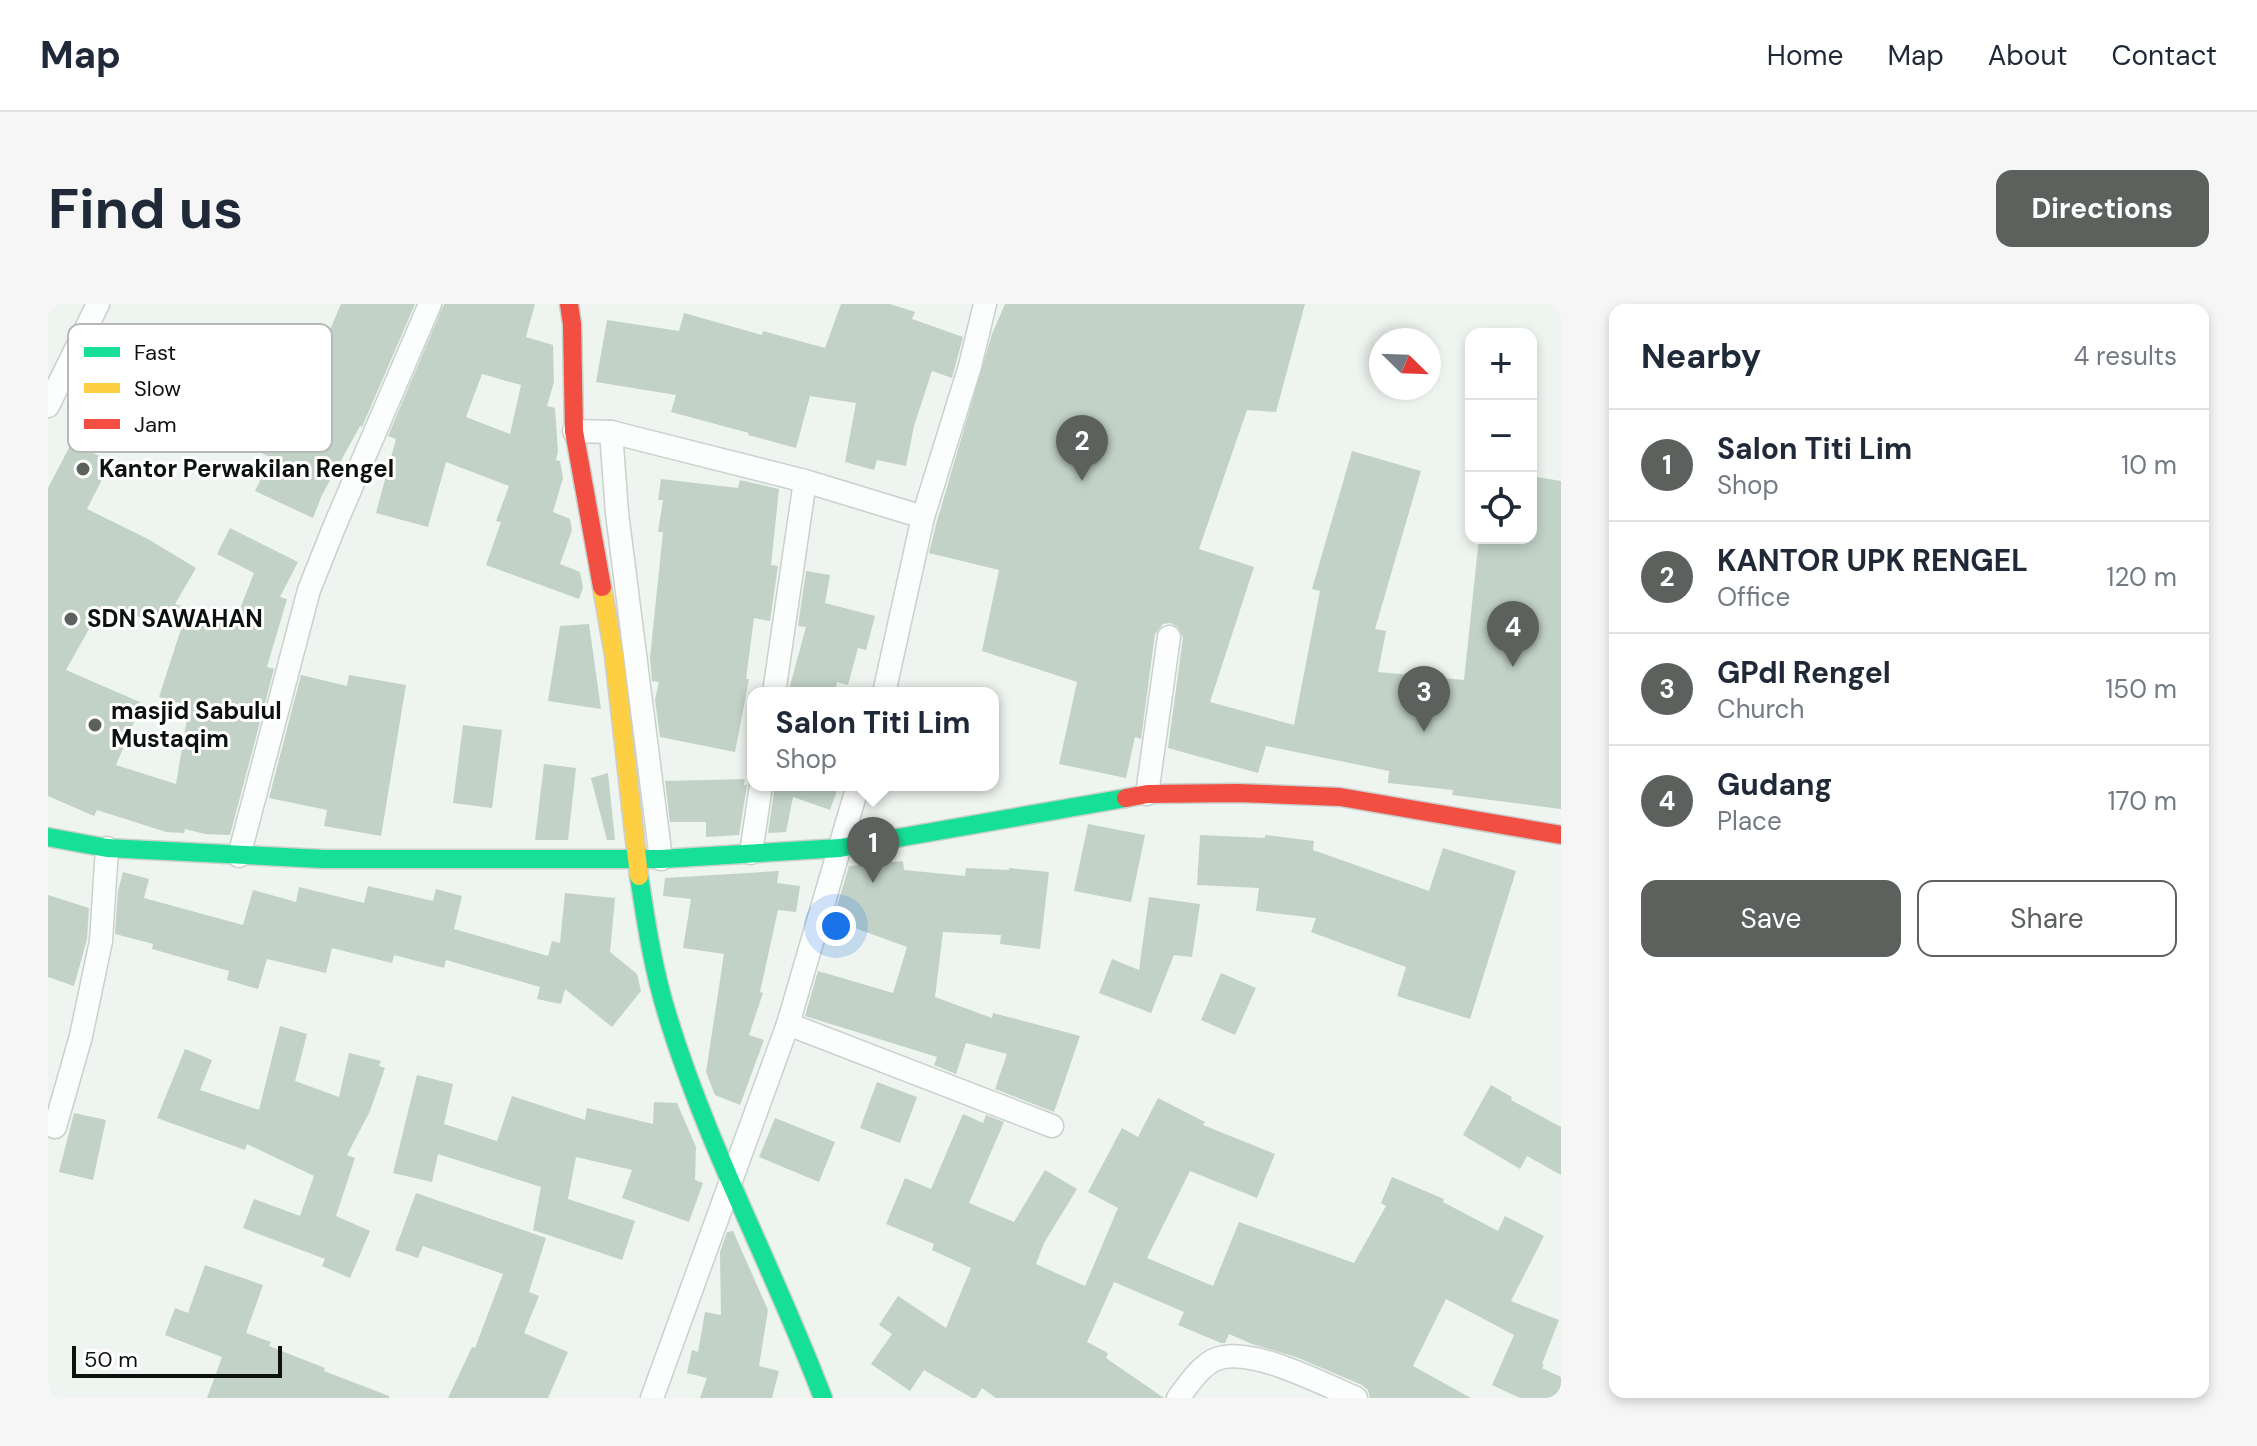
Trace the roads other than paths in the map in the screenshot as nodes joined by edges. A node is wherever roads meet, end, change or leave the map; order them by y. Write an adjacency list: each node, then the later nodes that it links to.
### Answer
1 (98, 304): 5 (street)
2 (430, 304): 22 (street)
3 (569, 304): 8 (street)
4 (985, 304): 10 (street)
5 (88, 324)
6 (68, 365): 7 (street)
7 (48, 406)
8 (592, 432): 9 (street); 23 (street); 23 (street)
9 (805, 481): 10 (street); 12 (street)
10 (923, 517): 13 (street)
11 (1169, 637): 16 (street)
12 (775, 687)
13 (885, 687)
14 (760, 791): 21 (street)
15 (856, 791): 20 (street)
16 (1147, 794): 17 (street); 20 (street)
17 (1561, 835)
18 (48, 837): 19 (street)
19 (107, 848): 22 (street); 26 (street)
20 (840, 848): 21 (street); 24 (street)
21 (751, 853): 23 (street)
22 (239, 856): 23 (street)
23 (648, 859): 27 (street)
24 (788, 1024): 25 (street); 27 (street)
25 (1052, 1126)
26 (55, 1127)
27 (733, 1173): 28 (street); 29 (street)
28 (652, 1398)
29 (823, 1398)
30 (1178, 1398): 31 (street)
31 (1356, 1398)

